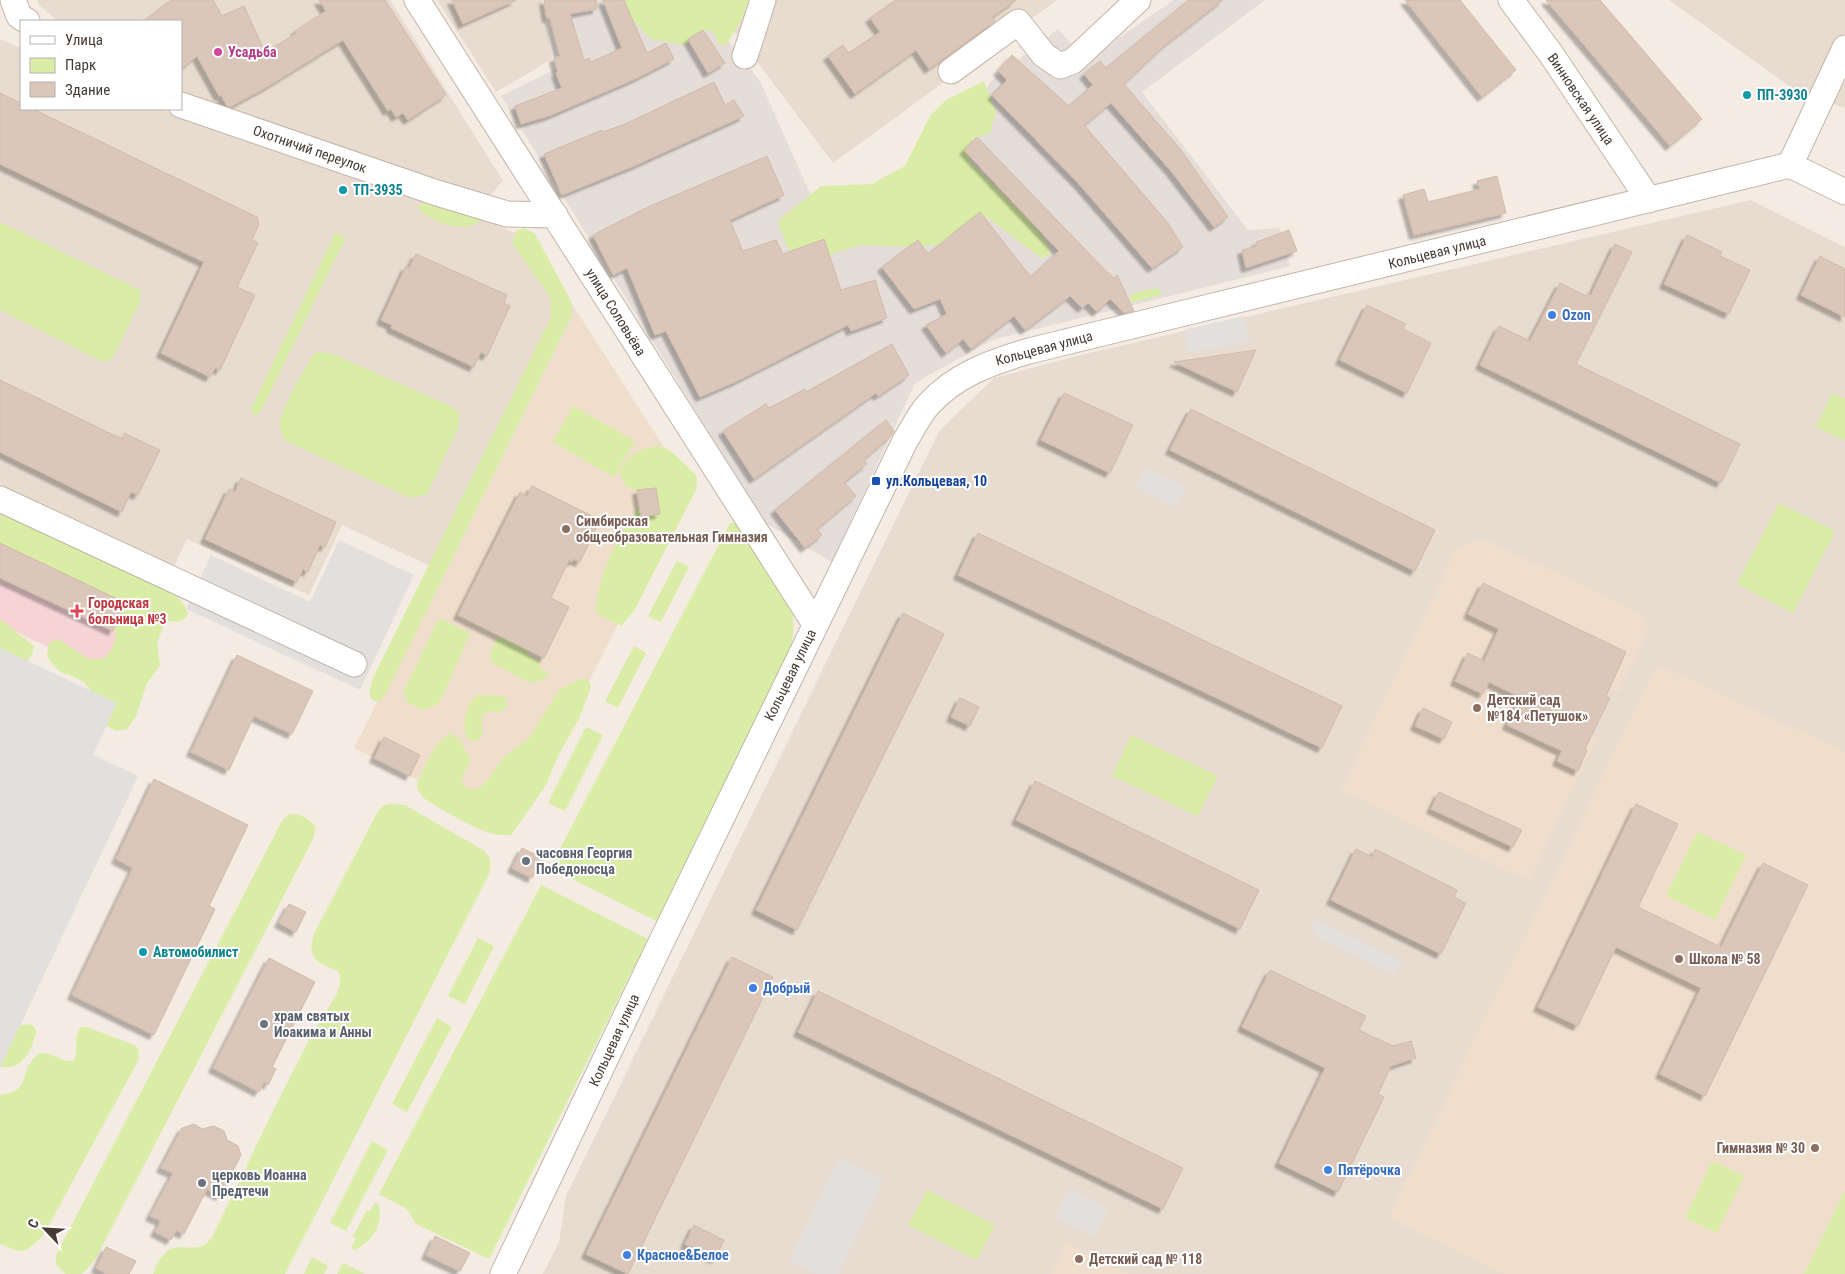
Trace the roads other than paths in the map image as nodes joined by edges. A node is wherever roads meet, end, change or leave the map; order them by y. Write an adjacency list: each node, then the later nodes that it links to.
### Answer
1 (13, 0): 6 (street)
2 (417, 0): 14 (street, улица Соловьёва)
3 (763, 0): 8 (street)
4 (1138, 0): 9 (street)
5 (1511, 0): 13 (street, Винновская улица)
6 (25, 20)
7 (1845, 48): 11 (street)
8 (745, 56)
9 (952, 71)
10 (182, 105): 14 (street, Охотничий переулок)
11 (1790, 165): 12 (street); 13 (street, Кольцевая улица)
12 (1845, 192)
13 (1649, 200): 16 (street, Кольцевая улица)
14 (555, 215): 16 (street, улица Соловьёва)
15 (0, 499): 17 (street)
16 (815, 624): 18 (street, Кольцевая улица)
17 (354, 664)
18 (503, 1274)

